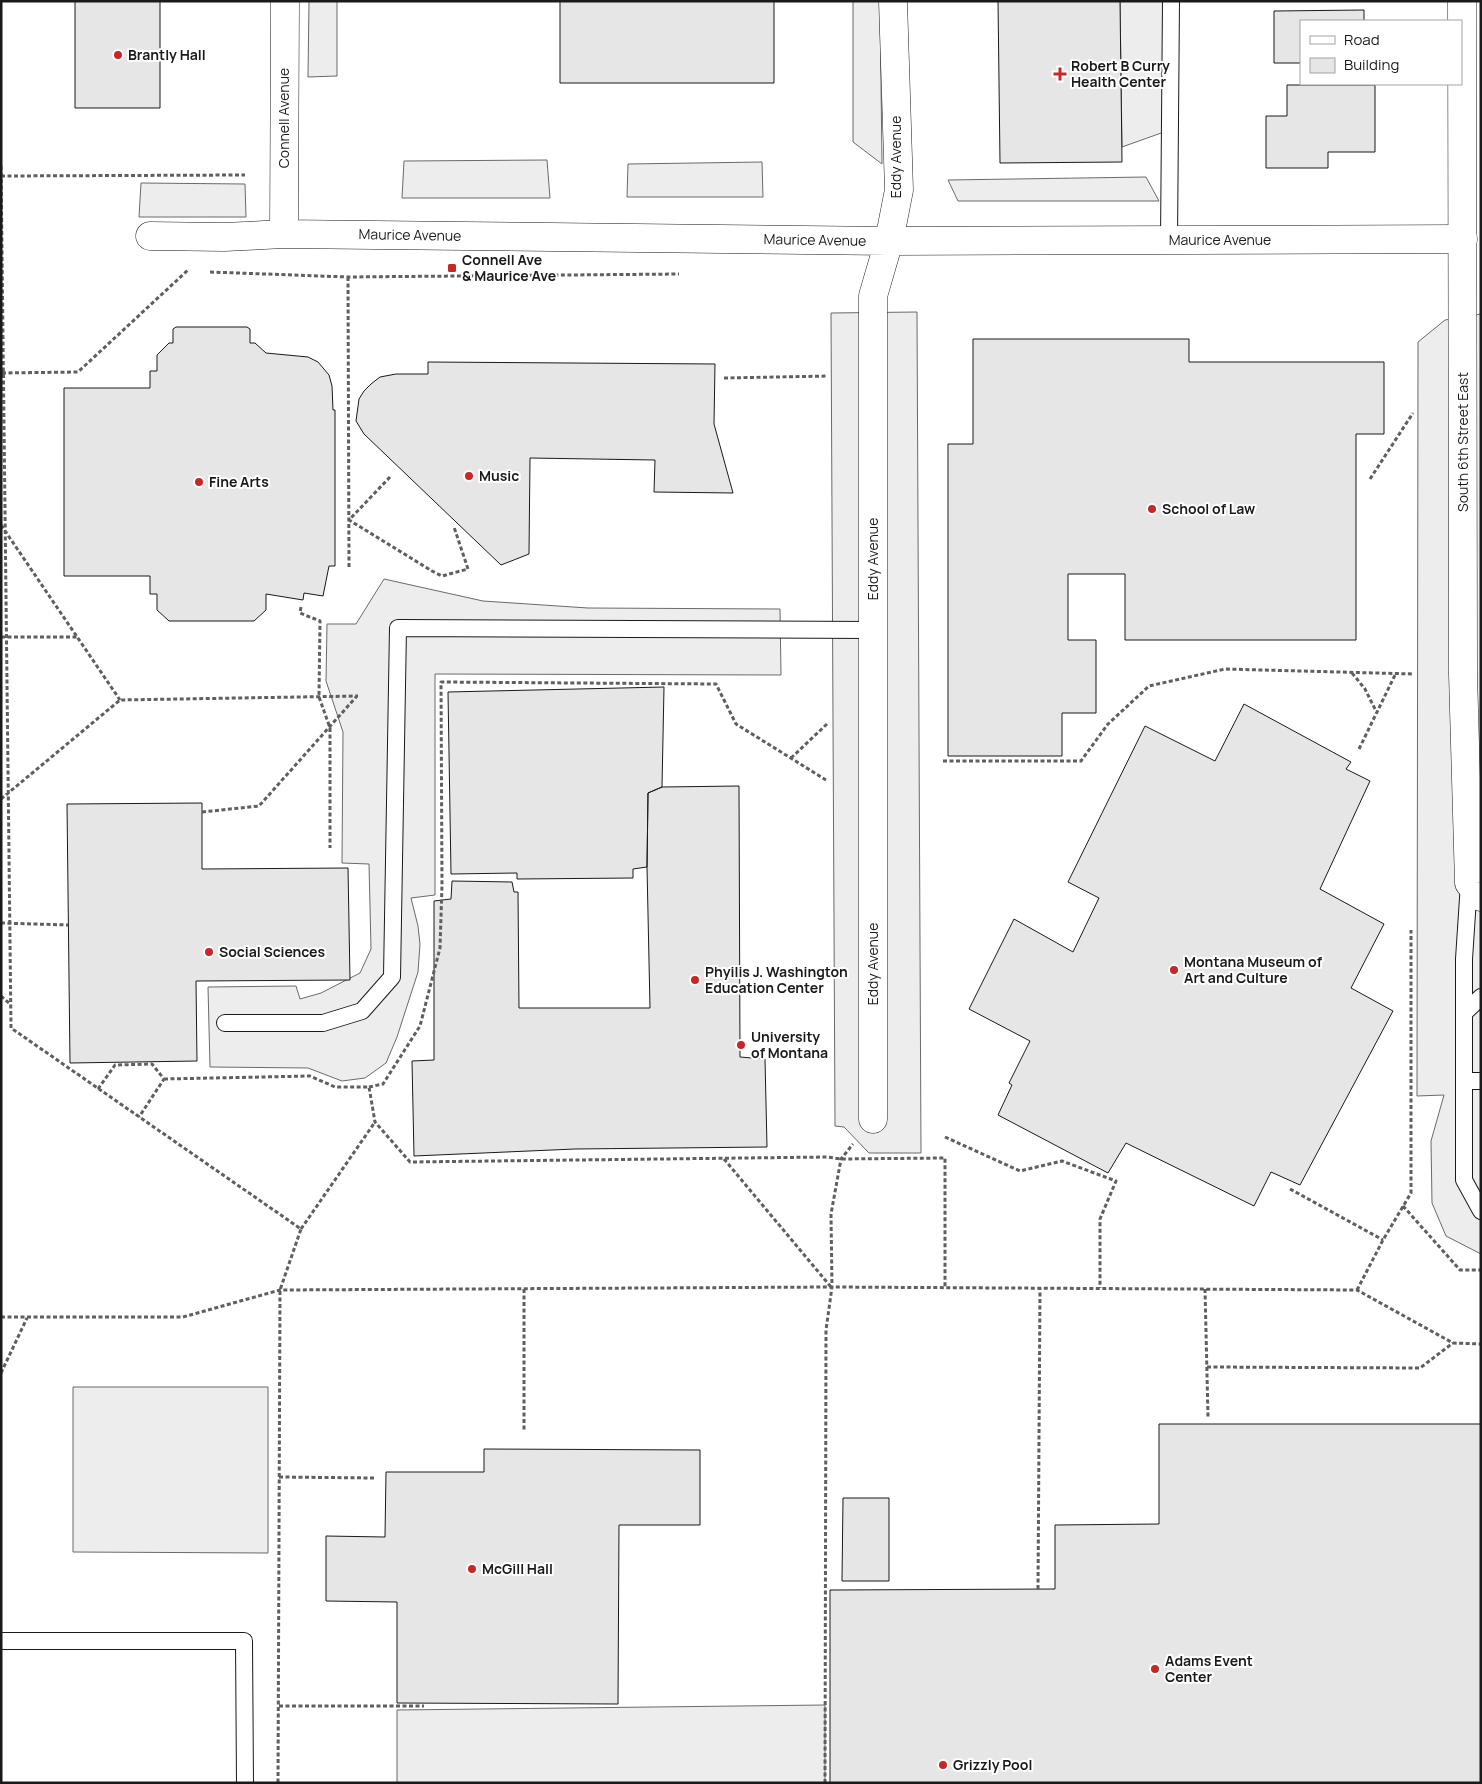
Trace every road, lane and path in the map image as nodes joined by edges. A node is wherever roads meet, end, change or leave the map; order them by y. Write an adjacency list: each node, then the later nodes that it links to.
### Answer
1 (285, 1): 8 (street, Connell Avenue)
2 (893, 1): 13 (street, Eddy Avenue)
3 (1171, 1): 12 (lane)
4 (1462, 1): 11 (street, South 6th Street East)
5 (1, 166): 7 (path)
6 (245, 175): 7 (path)
7 (1, 176): 19 (path)
8 (284, 234): 10 (street, Maurice Avenue); 13 (street, Maurice Avenue)
9 (150, 236): 10 (street, Maurice Avenue)
10 (224, 237): 14 (path)
11 (1472, 239): 12 (street, Maurice Avenue); 51 (street, South 6th Street East)
12 (1169, 240): 13 (street, Maurice Avenue)
13 (889, 241): 31 (street, Eddy Avenue)
14 (188, 271): 15 (path); 19 (path)
15 (197, 271)
16 (206, 272): 18 (path)
17 (681, 274): 18 (path)
18 (348, 277): 25 (path)
19 (2, 373): 28 (path)
20 (828, 376): 21 (path)
21 (724, 378)
22 (1413, 413): 24 (path)
23 (390, 477): 25 (path)
24 (1370, 479)
25 (349, 520): 27 (path); 29 (path)
26 (1, 525): 28 (path)
27 (454, 527)
28 (5, 530): 33 (path); 34 (path)
29 (349, 567)
30 (301, 607): 38 (path)
31 (873, 630): 60 (lane); 66 (street, Eddy Avenue)
32 (1, 637): 33 (path)
33 (7, 637): 34 (path); 47 (path)
34 (77, 637): 39 (path)
35 (1351, 672): 36 (path); 40 (path); 45 (path)
36 (1396, 673): 37 (path); 40 (path)
37 (1414, 674)
38 (319, 697): 39 (path); 42 (path); 42 (path)
39 (120, 700): 47 (path)
40 (1377, 713): 43 (path)
41 (826, 724): 44 (path)
42 (330, 728): 49 (path); 50 (path)
43 (1360, 749)
44 (791, 758): 46 (path); 63 (path)
45 (943, 760)
46 (826, 780)
47 (8, 794): 48 (path); 53 (path)
48 (1, 799)
49 (202, 812)
50 (330, 848)
51 (1475, 890): 59 (lane)
52 (1, 923): 53 (path)
53 (10, 923): 54 (path); 58 (path)
54 (68, 925)
55 (1411, 930): 72 (path)
56 (1, 996): 58 (path)
57 (1481, 997): 59 (lane)
58 (10, 1005): 64 (path)
59 (1464, 1013): 62 (lane)
60 (225, 1023)
61 (164, 1079): 63 (path); 64 (path); 65 (path)
62 (1473, 1081): 73 (lane)
63 (370, 1087): 67 (path)
64 (98, 1089): 65 (path)
65 (140, 1117): 74 (path)
66 (873, 1119): 70 (path)
67 (375, 1122): 69 (path); 74 (path)
68 (945, 1137): 80 (path)
69 (724, 1159): 70 (path); 77 (path)
70 (841, 1159): 77 (path); 78 (path)
71 (1290, 1189): 75 (path)
72 (1403, 1206): 75 (path); 76 (path)
73 (1481, 1211)
74 (301, 1229): 83 (path)
75 (1383, 1240): 84 (path)
76 (1481, 1270)
77 (832, 1288): 78 (path); 81 (path); 101 (path)
78 (944, 1288): 79 (path)
79 (1040, 1288): 80 (path); 95 (path)
80 (1100, 1288): 82 (path)
81 (524, 1289): 83 (path); 92 (path)
82 (1205, 1289): 84 (path); 89 (path)
83 (280, 1290): 86 (path); 93 (path)
84 (1357, 1290): 87 (path)
85 (1, 1317): 86 (path)
86 (28, 1318): 90 (path)
87 (1453, 1343): 88 (path); 89 (path)
88 (1481, 1344)
89 (1206, 1367): 91 (path)
90 (1, 1373)
91 (1208, 1417)
92 (524, 1430)
93 (279, 1476): 94 (path); 97 (path)
94 (374, 1478)
95 (1038, 1589)
96 (1, 1641): 99 (lane)
97 (279, 1706): 98 (path); 100 (path)
98 (424, 1706)
99 (246, 1783)
100 (278, 1783)
101 (825, 1783)

